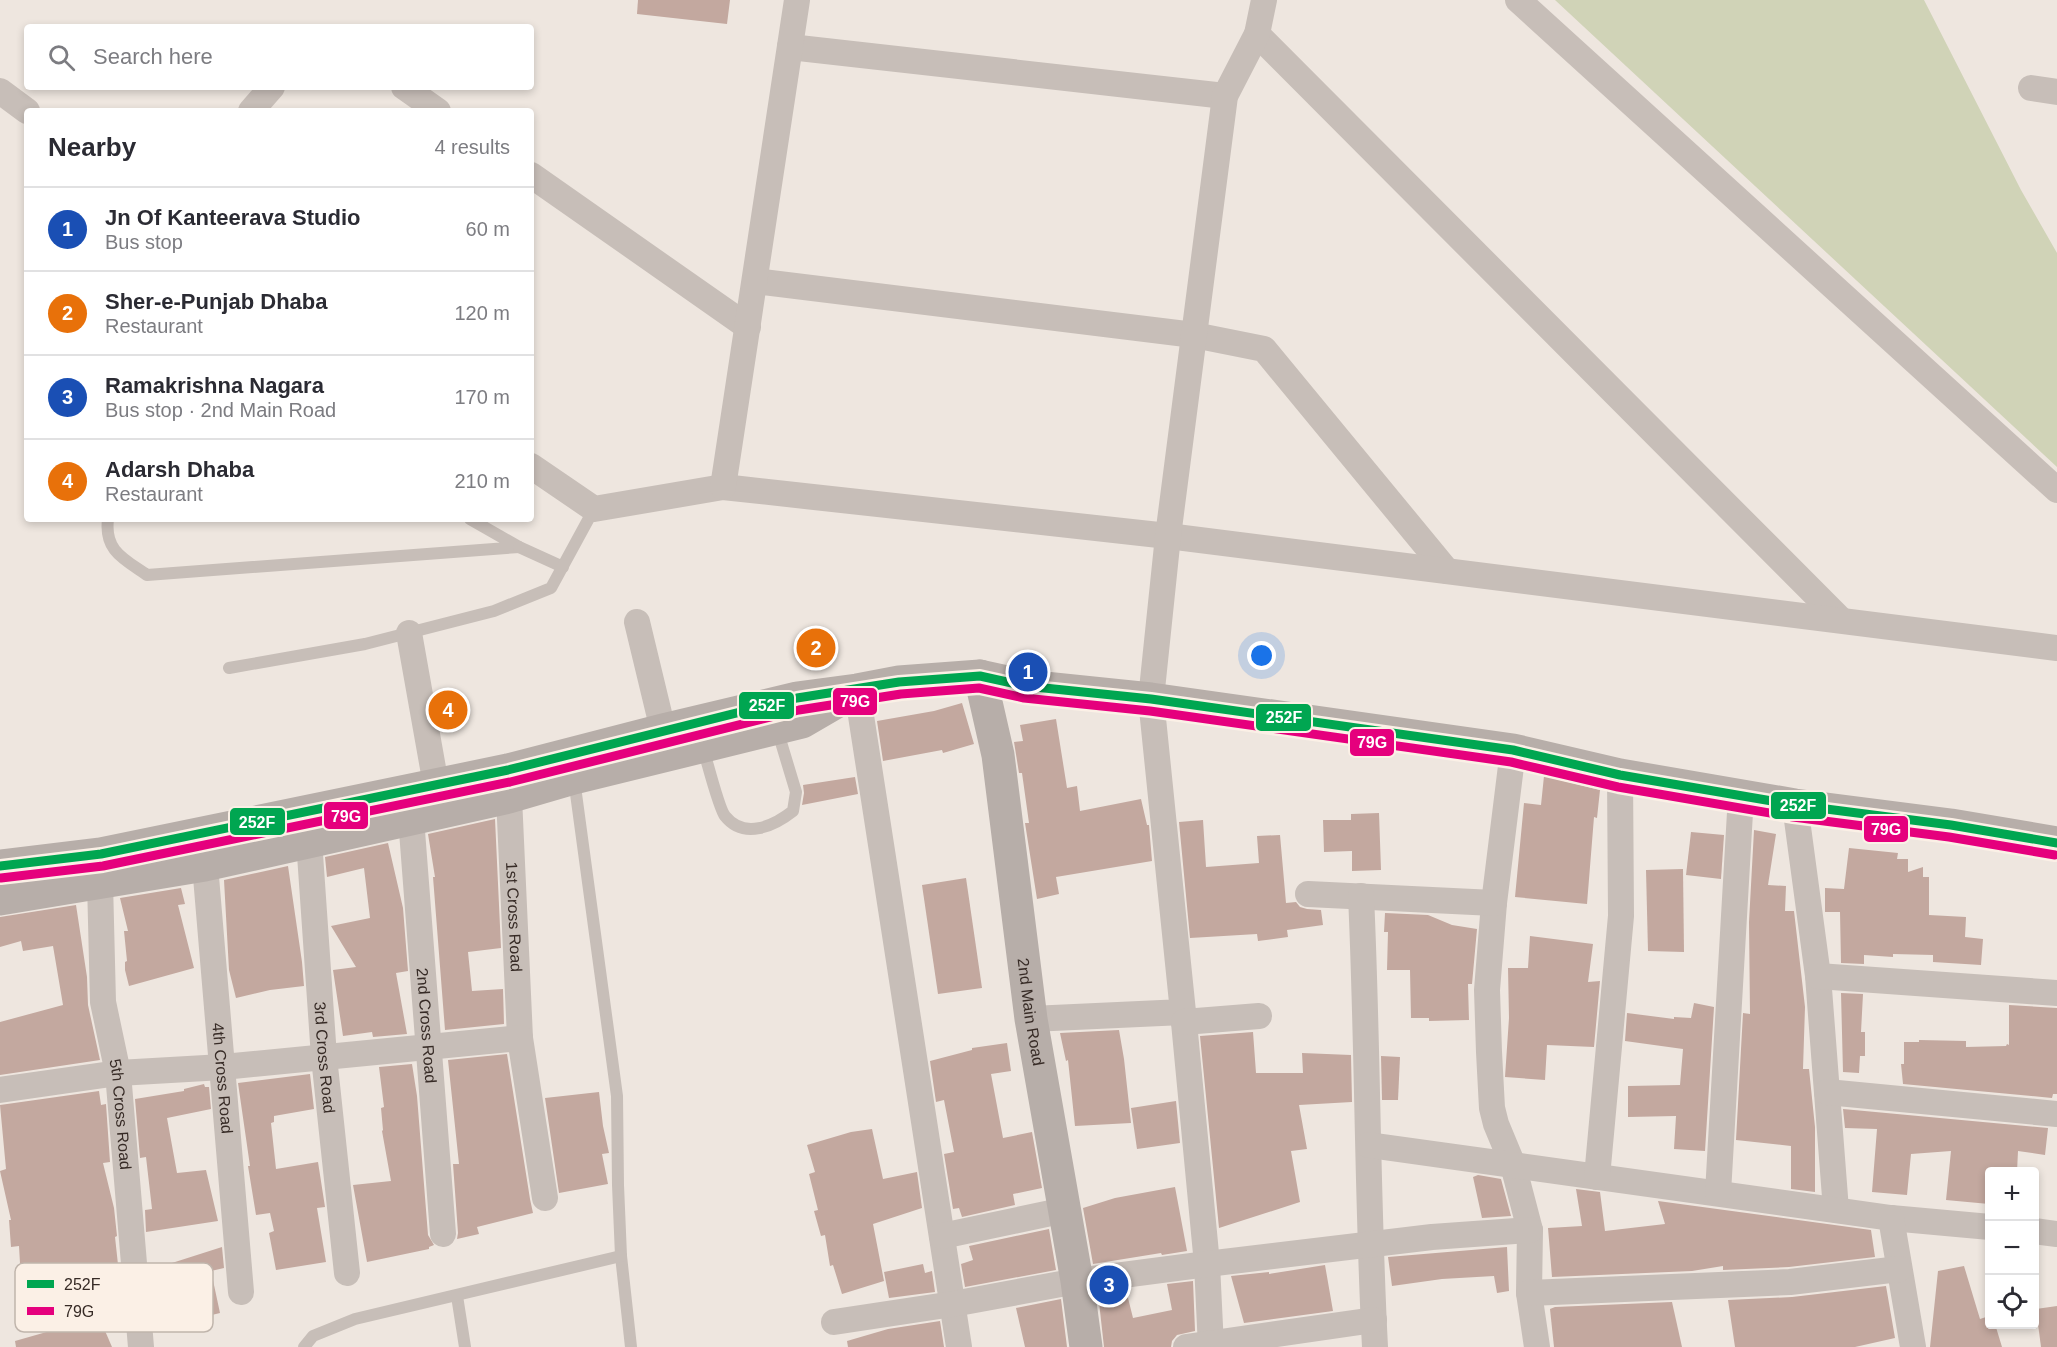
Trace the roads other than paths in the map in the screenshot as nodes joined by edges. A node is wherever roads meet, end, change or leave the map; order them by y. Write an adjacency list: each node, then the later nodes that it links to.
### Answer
1 (797, 0): 5 (street)
2 (1264, 0): 4 (street)
3 (1518, 0): 21 (street)
4 (1257, 34): 11 (street); 29 (street)
5 (790, 46): 11 (street); 16 (street)
6 (2031, 88): 10 (street)
7 (269, 90): 12 (street)
8 (408, 90): 13 (street)
9 (0, 91): 14 (street)
10 (2057, 92)
11 (1225, 96): 18 (street)
12 (254, 108)
13 (434, 108)
14 (24, 109)
15 (534, 178): 17 (street)
16 (755, 281): 17 (street); 18 (street)
17 (748, 327): 20 (street)
18 (1194, 335): 25 (street); 28 (street)
19 (534, 468): 22 (street)
20 (723, 487): 22 (street); 25 (street)
21 (2057, 490)
22 (594, 509): 27 (lane)
23 (108, 522): 26 (lane)
24 (475, 522): 26 (lane)
25 (1168, 536): 28 (street); 36 (street)
26 (519, 547): 27 (lane)
27 (563, 567): 31 (lane)
28 (1447, 571): 29 (street)
29 (1841, 620): 32 (street)
30 (637, 622): 38 (street)
31 (409, 633): 33 (lane); 43 (street)
32 (2057, 648)
33 (229, 668)
34 (980, 676): 35 (main road); 36 (main road); 61 (main road, 2nd Main Road)
35 (857, 690): 37 (main road); 38 (main road); 83 (street)
36 (1151, 699): 40 (main road); 60 (street)
37 (777, 729): 39 (main road); 39 (lane)
38 (663, 730): 43 (main road)
39 (702, 747): 42 (main road)
40 (1513, 750): 41 (main road); 56 (street)
41 (1620, 775): 44 (main road); 72 (street)
42 (574, 778): 45 (main road); 85 (lane)
43 (436, 785): 51 (main road)
44 (1740, 795): 46 (main road); 73 (street)
45 (510, 797): 47 (main road); 62 (street, 1st Cross Road)
46 (1795, 805): 49 (main road); 57 (street)
47 (411, 818): 48 (main road); 63 (street, 2nd Cross Road)
48 (309, 840): 50 (main road); 64 (street, 3rd Cross Road)
49 (2057, 843)
50 (205, 865): 52 (main road); 65 (street, 4th Cross Road)
51 (0, 866)
52 (100, 882): 55 (main road); 66 (street, 5th Cross Road)
53 (1308, 894): 54 (street)
54 (1361, 896): 56 (street); 70 (street)
55 (0, 899)
56 (1494, 903): 71 (street)
57 (1818, 976): 58 (street); 68 (street)
58 (2057, 993)
59 (1259, 1016): 60 (street)
60 (1184, 1017): 61 (street); 87 (street)
61 (1031, 1020): 75 (main road, 2nd Main Road)
62 (520, 1038): 63 (street); 74 (street, 1st Cross Road)
63 (429, 1047): 64 (street); 81 (street, 2nd Cross Road)
64 (324, 1057): 65 (street); 89 (street, 3rd Cross Road)
65 (223, 1067): 66 (street); 91 (street, 4th Cross Road)
66 (118, 1073): 67 (street); 86 (street, 5th Cross Road)
67 (0, 1090)
68 (1827, 1092): 69 (street); 76 (street)
69 (2057, 1114)
70 (1369, 1145): 71 (street); 84 (street)
71 (1513, 1165): 72 (street); 79 (street)
72 (1597, 1177): 73 (street)
73 (1718, 1193): 76 (street)
74 (545, 1198)
75 (1065, 1210): 83 (street); 90 (main road, 2nd Main Road)
76 (1836, 1210): 77 (street)
77 (1891, 1218): 78 (street); 88 (street)
78 (1985, 1227)
79 (1530, 1230): 84 (street); 92 (street)
80 (2039, 1232): 82 (street)
81 (443, 1234)
82 (2057, 1234)
83 (942, 1236): 94 (street)
84 (1370, 1245): 87 (street); 95 (street)
85 (621, 1257): 93 (lane); 102 (lane)
86 (134, 1263)
87 (1207, 1264): 90 (street); 98 (street)
88 (1899, 1269): 92 (street); 107 (street)
89 (347, 1273)
90 (1077, 1281): 94 (street); 104 (main road, 2nd Main Road)
91 (241, 1292)
92 (1529, 1293): 106 (street)
93 (457, 1296): 100 (lane); 101 (lane)
94 (953, 1304): 96 (street); 103 (street)
95 (1374, 1320): 98 (street); 105 (street)
96 (834, 1322)
97 (140, 1332): 99 (street, 5th Cross Road)
98 (1202, 1346)
99 (141, 1347)
100 (304, 1347)
101 (465, 1347)
102 (631, 1347)
103 (959, 1347)
104 (1086, 1347)
105 (1375, 1347)
106 (1537, 1347)
107 (1913, 1347)

